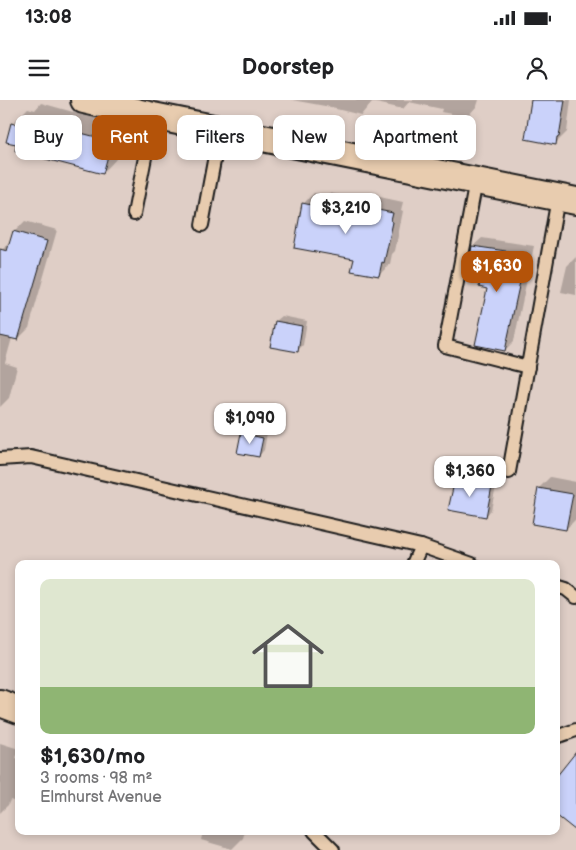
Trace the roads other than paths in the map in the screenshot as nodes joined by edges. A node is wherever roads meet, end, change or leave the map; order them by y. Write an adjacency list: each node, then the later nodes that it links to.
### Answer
1 (84, 100): 2 (street)
2 (149, 115)
3 (263, 138): 6 (street)
4 (144, 160): 8 (lane)
5 (214, 160): 9 (lane)
6 (476, 181): 7 (street); 10 (lane)
7 (567, 199): 10 (lane)
8 (134, 214)
9 (202, 225)
10 (528, 367): 12 (lane)
11 (0, 459): 13 (lane)
12 (509, 472)
13 (421, 546): 14 (lane); 15 (lane)
14 (414, 560)
15 (461, 560)
16 (560, 587): 17 (lane)
17 (576, 597)
18 (0, 703): 19 (street)
19 (15, 709)
20 (576, 730): 21 (lane)
21 (560, 736)
22 (318, 835): 23 (lane)
23 (333, 850)

